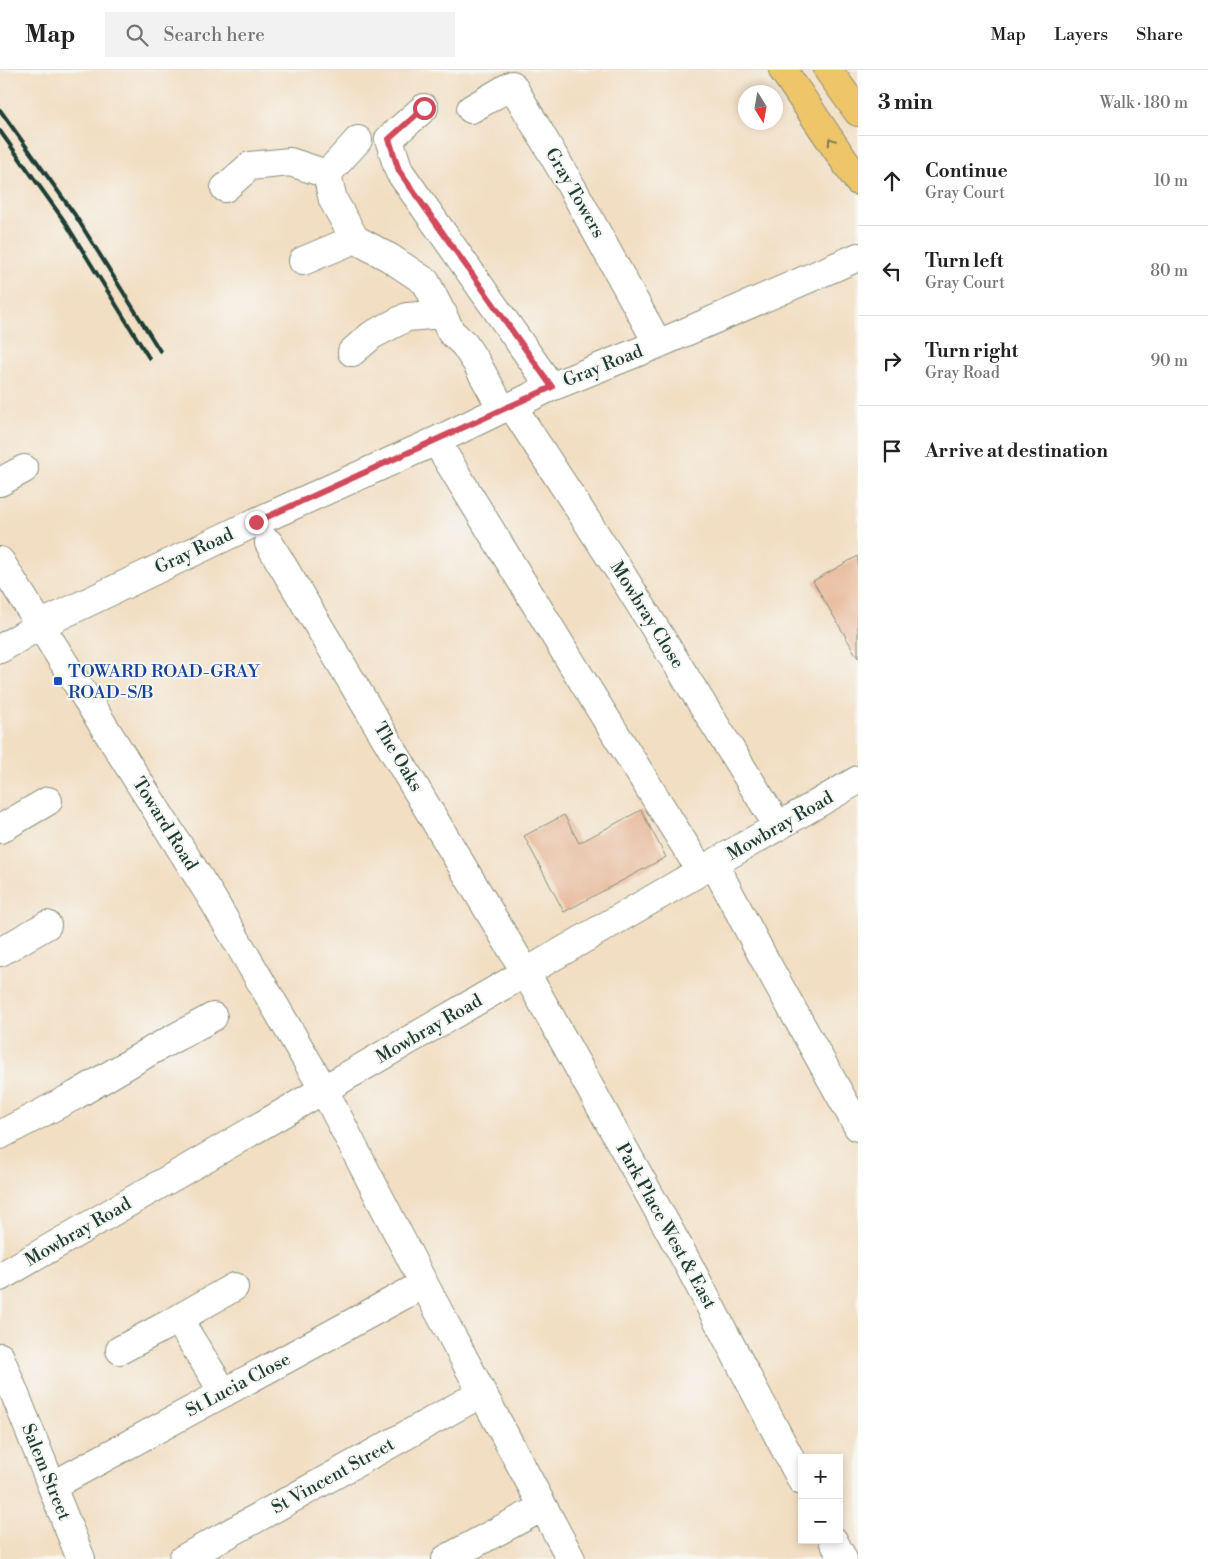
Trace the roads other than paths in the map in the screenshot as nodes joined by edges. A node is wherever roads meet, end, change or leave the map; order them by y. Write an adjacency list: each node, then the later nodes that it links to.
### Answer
1 (782, 70): 8 (main road, one-way to 1)
2 (828, 70): 5 (main road)
3 (424, 108): 16 (street)
4 (471, 109): 14 (street, Gray Towers)
5 (858, 112)
6 (358, 140): 7 (street)
7 (327, 174): 9 (street); 10 (street)
8 (858, 181)
9 (225, 188)
10 (355, 239): 12 (street); 13 (street, Mowbray Close)
11 (858, 257): 14 (street, Gray Road)
12 (304, 261)
13 (443, 314): 15 (street); 17 (street, Mowbray Close)
14 (658, 344): 16 (street, Gray Road)
15 (352, 352)
16 (552, 387): 17 (street, Gray Road)
17 (507, 407): 18 (street, Gray Road); 27 (street, Mowbray Close)
18 (436, 441): 23 (street, Gray Road); 29 (street)
19 (24, 468): 20 (street)
20 (0, 482)
21 (269, 542): 32 (street, The Oaks)
22 (0, 561): 23 (street, Toward Road)
23 (40, 625): 24 (street, Gray Road); 34 (street, Toward Road)
24 (0, 649)
25 (858, 780): 27 (street, Mowbray Road)
26 (48, 801): 28 (street)
27 (778, 826): 29 (street, Mowbray Road)
28 (0, 829)
29 (707, 868): 32 (street, Mowbray Road); 35 (street)
30 (47, 926): 31 (street)
31 (0, 952)
32 (526, 973): 34 (street, Mowbray Road); 45 (street, Park Place West & East)
33 (212, 1018): 36 (street)
34 (324, 1090): 37 (street, Mowbray Road); 38 (street, Toward Road)
35 (858, 1127)
36 (0, 1135)
37 (0, 1277)
38 (424, 1284): 43 (street, St Lucia Close); 44 (street, Toward Road)
39 (234, 1287): 40 (street)
40 (178, 1319): 41 (street); 43 (street)
41 (120, 1350)
42 (0, 1357): 46 (street, Salem Street)
43 (224, 1393): 46 (street, St Lucia Close)
44 (482, 1393): 47 (street, Toward Road); 50 (street, St Vincent Street)
45 (798, 1473)
46 (52, 1486): 49 (street, Salem Street)
47 (543, 1507): 51 (street); 52 (street, Toward Road)
48 (835, 1544): 53 (street)
49 (81, 1559)
50 (183, 1559)
51 (446, 1559)
52 (571, 1559)
53 (843, 1559)

